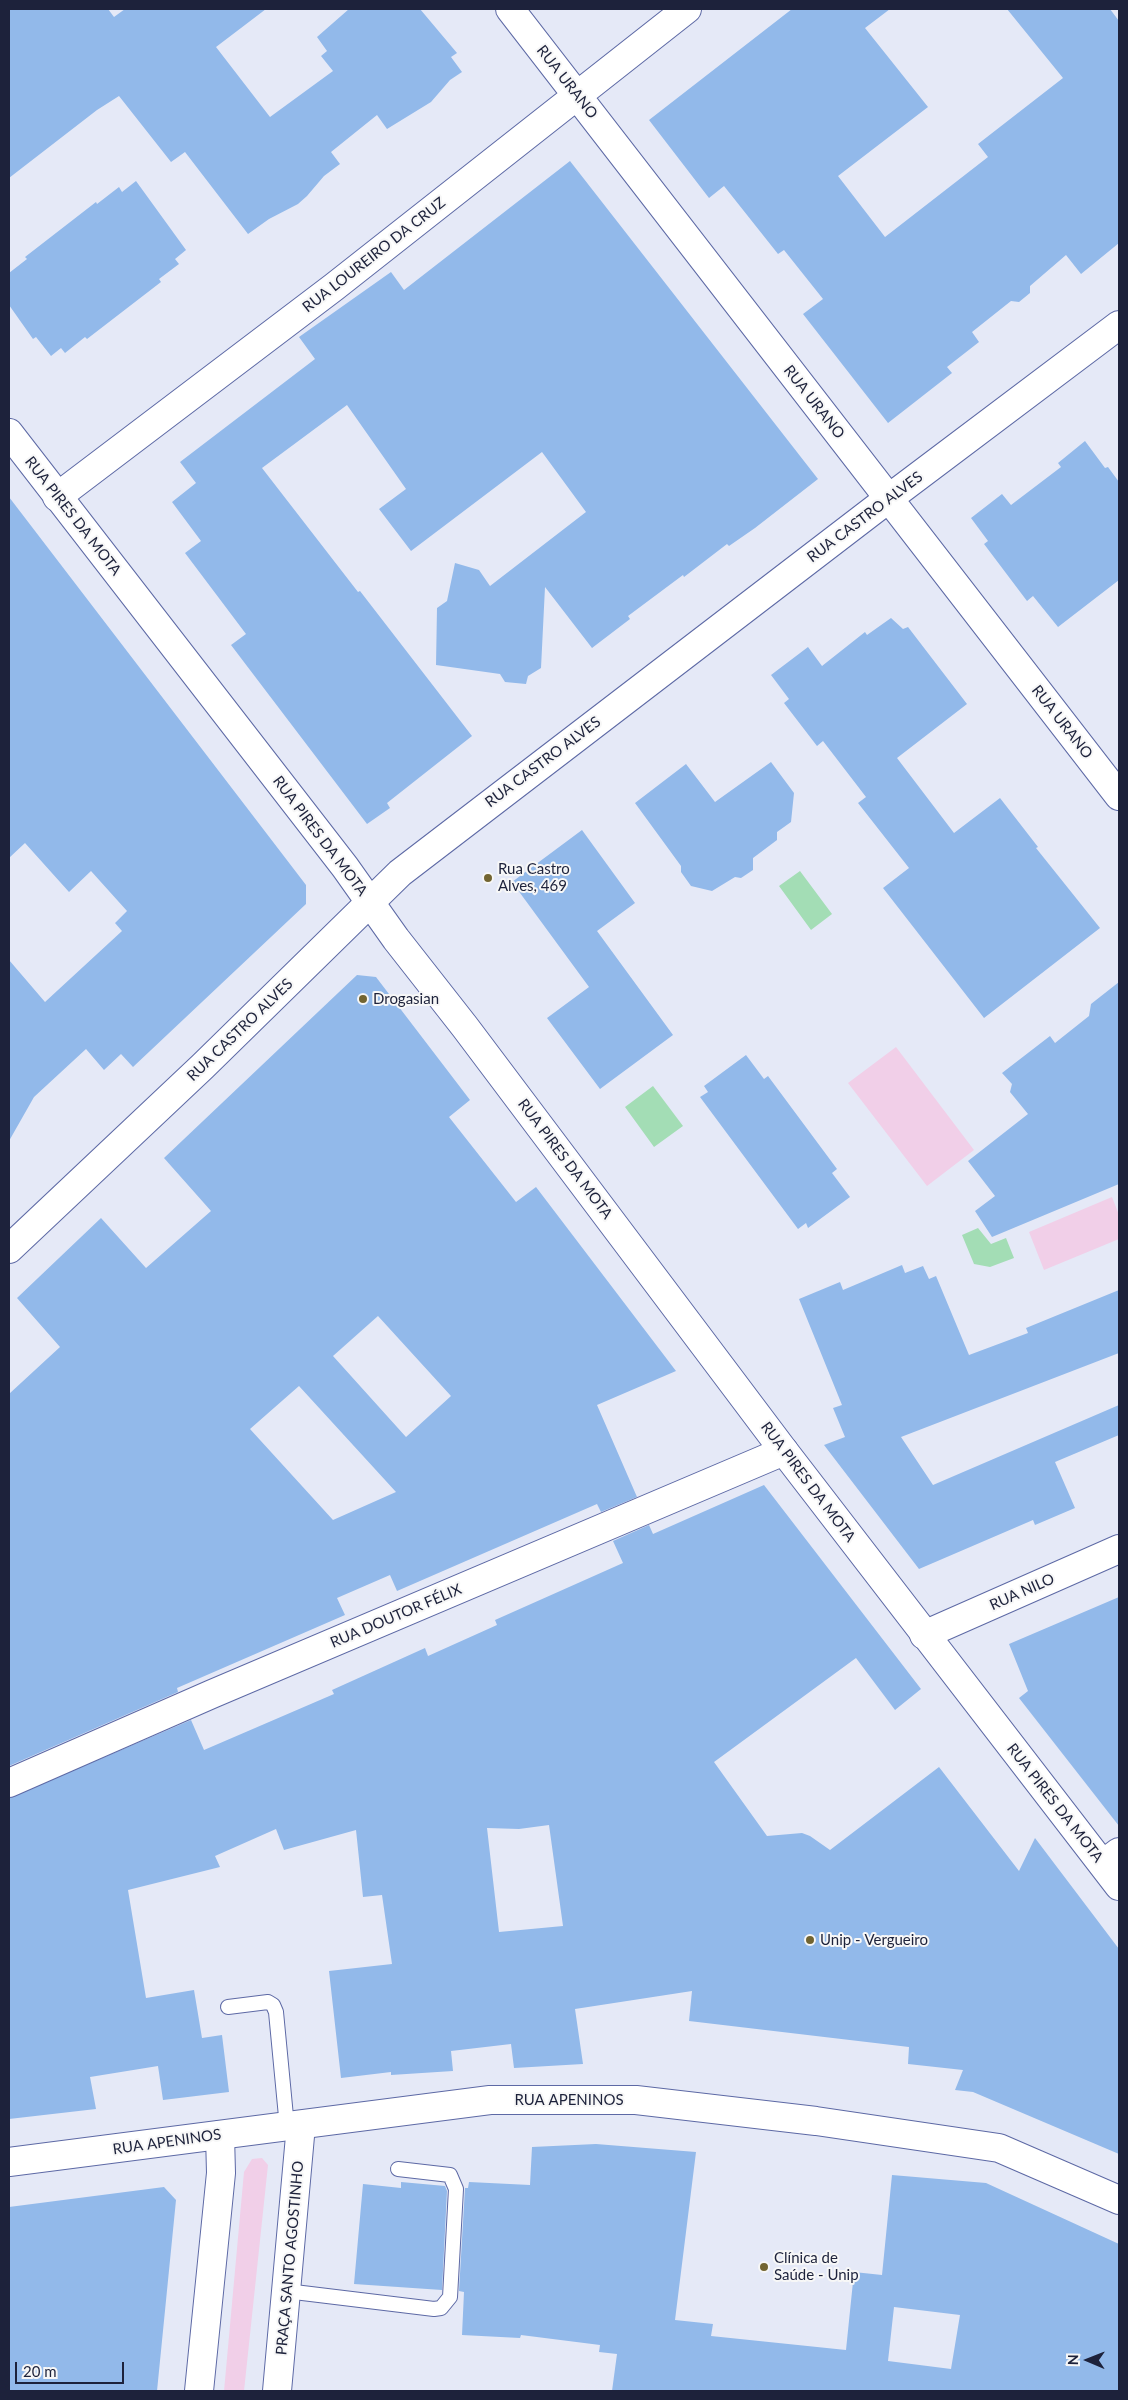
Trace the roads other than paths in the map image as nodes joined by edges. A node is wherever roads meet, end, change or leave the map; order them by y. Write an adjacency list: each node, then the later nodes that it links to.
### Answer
1 (510, 9): 3 (street, RUA URANO)
2 (687, 9): 3 (street, RUA LOUREIRO DA CRUZ)
3 (577, 95): 6 (street, RUA LOUREIRO DA CRUZ); 7 (street, RUA URANO)
4 (1119, 325): 7 (street, RUA CASTRO ALVES)
5 (9, 433): 6 (street, RUA PIRES DA MOTA)
6 (58, 497): 9 (street, RUA PIRES DA MOTA)
7 (888, 499): 8 (street, RUA URANO); 9 (street, RUA CASTRO ALVES)
8 (1119, 796)
9 (370, 902): 10 (street, RUA CASTRO ALVES); 11 (street, RUA PIRES DA MOTA)
10 (9, 1249)
11 (784, 1451): 13 (street, RUA PIRES DA MOTA); 14 (street, RUA DOUTOR FÉLIX)
12 (1119, 1549): 13 (street, RUA NILO)
13 (924, 1635): 15 (street, RUA PIRES DA MOTA)
14 (9, 1783)
15 (1111, 1858): 16 (street, RUA PIRES DA MOTA)
16 (1119, 1886)
17 (228, 2007): 18 (lane)
18 (294, 2126): 19 (street, RUA APENINOS); 22 (street, RUA APENINOS); 23 (street, PRAÇA SANTO AGOSTINHO)
19 (220, 2135): 20 (street, RUA APENINOS); 24 (street)
20 (9, 2162)
21 (398, 2169): 23 (lane)
22 (1119, 2200)
23 (286, 2291): 25 (street, PRAÇA SANTO AGOSTINHO)
24 (199, 2391)
25 (277, 2391)

